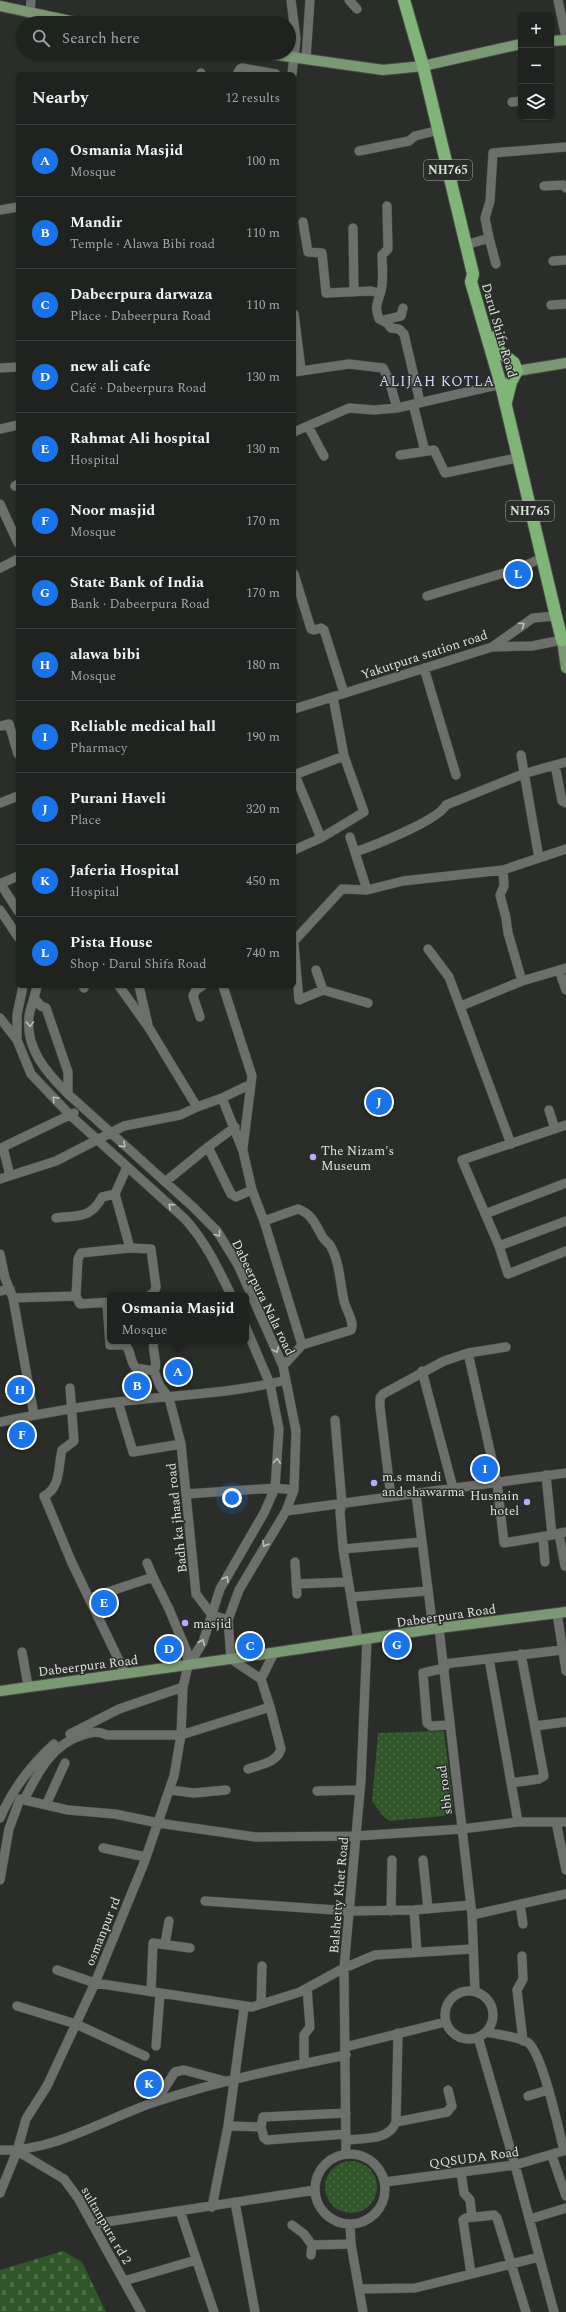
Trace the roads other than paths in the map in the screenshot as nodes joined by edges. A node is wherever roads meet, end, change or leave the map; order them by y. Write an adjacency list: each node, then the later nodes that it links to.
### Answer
1 (31, 0): 9 (street)
2 (291, 0): 11 (street)
3 (310, 0): 16 (street)
4 (349, 0): 8 (street)
5 (404, 0): 18 (highway, Darul Shifa Road)
6 (558, 0): 12 (street)
7 (0, 6): 9 (main road)
8 (357, 9)
9 (30, 12): 10 (main road)
10 (48, 16)
11 (293, 16)
12 (566, 39): 13 (main road)
13 (554, 41)
14 (518, 45): 18 (main road)
15 (296, 56): 16 (main road)
16 (306, 58): 18 (main road)
17 (294, 60): 21 (street)
18 (423, 66): 22 (highway, Darul Shifa Road / NH765)
19 (238, 72): 20 (street)
20 (265, 72)
21 (292, 72)
22 (439, 130): 24 (street); 33 (highway, Darul Shifa Road / NH765)
23 (566, 146): 32 (street)
24 (359, 151)
25 (544, 186): 26 (street)
26 (566, 188)
27 (387, 206): 39 (street)
28 (16, 208): 29 (street)
29 (0, 210)
30 (304, 222): 38 (street)
31 (353, 228): 38 (street)
32 (489, 238): 33 (street); 36 (street)
33 (466, 245): 37 (highway, Darul Shifa Road / NH765)
34 (566, 260): 35 (street)
35 (553, 261)
36 (496, 264)
37 (473, 274): 49 (highway, NH765); 50 (highway, Darul Shifa Road / NH765)
38 (354, 292): 39 (street)
39 (379, 293): 43 (street)
40 (566, 304): 41 (street)
41 (551, 306)
42 (403, 308): 43 (street)
43 (384, 320): 51 (street)
44 (296, 342): 48 (street)
45 (566, 363): 49 (main road)
46 (16, 367): 47 (street)
47 (0, 368)
48 (298, 371): 52 (street)
49 (517, 371): 50 (highway, NH765)
50 (506, 384): 51 (street); 60 (highway, NH765)
51 (416, 403): 52 (street); 57 (street)
52 (397, 408): 54 (street)
53 (16, 425): 55 (street)
54 (308, 426): 56 (street); 59 (street)
55 (0, 429)
56 (296, 431)
57 (425, 451): 58 (street); 60 (street)
58 (400, 455)
59 (324, 456)
60 (517, 458): 63 (highway, NH765)
61 (0, 504): 62 (street)
62 (16, 539)
63 (542, 558): 67 (street); 68 (highway, NH765)
64 (16, 560): 65 (street)
65 (0, 568)
66 (296, 580): 73 (street)
67 (427, 596)
68 (561, 618): 69 (highway, NH765); 70 (street, Yakutpura station road, one-way to 68)
69 (565, 645): 70 (street); 72 (main road)
70 (492, 647): 71 (street, Yakutpura station road)
71 (424, 668): 73 (street, Yakutpura station road); 84 (street)
72 (566, 668)
73 (344, 693): 74 (street, Yakutpura station road)
74 (333, 697): 75 (street, Yakutpura station road); 78 (street)
75 (296, 708)
76 (0, 726): 77 (street)
77 (16, 747)
78 (344, 756): 83 (street); 90 (street)
79 (521, 756): 82 (street)
80 (566, 762): 81 (street)
81 (555, 765): 82 (street); 88 (street)
82 (523, 774): 93 (street); 94 (street)
83 (296, 775)
84 (456, 775)
85 (296, 777): 90 (street)
86 (16, 797): 87 (street)
87 (0, 803)
88 (566, 803)
89 (350, 837): 93 (street)
90 (321, 838): 91 (street)
91 (296, 849)
92 (566, 849): 94 (street)
93 (355, 852): 98 (street)
94 (539, 858): 95 (street)
95 (503, 870): 98 (street); 107 (street)
96 (16, 877): 97 (street)
97 (0, 883): 99 (street)
98 (367, 890): 102 (street)
99 (16, 908)
100 (0, 910): 101 (street)
101 (16, 934)
102 (296, 939)
103 (428, 948): 119 (street)
104 (296, 967): 114 (street)
105 (563, 969): 107 (street); 115 (street)
106 (316, 970): 114 (street)
107 (522, 981): 119 (street)
108 (22, 988): 116 (street)
109 (36, 988): 117 (street, Dabeerpura Nala road)
110 (139, 988): 122 (street)
111 (199, 988): 120 (street)
112 (224, 988): 124 (street)
113 (120, 989): 122 (street)
114 (323, 990): 118 (street)
115 (566, 990)
116 (19, 1001): 117 (street); 123 (street)
117 (33, 1001): 125 (street); 125 (street, Dabeerpura Nala road, one-way to 125)
118 (368, 1002)
119 (461, 1006): 136 (street)
120 (200, 1017)
121 (0, 1018): 123 (street)
122 (149, 1028): 127 (street)
123 (17, 1040): 130 (street, one-way to 123)
124 (251, 1084): 126 (street); 138 (street)
125 (68, 1094): 128 (street, Dabeerpura Nala road)
126 (222, 1098): 127 (street); 132 (street)
127 (197, 1107): 134 (street)
128 (82, 1108): 130 (street); 134 (street, Dabeerpura Nala road)
129 (549, 1110): 133 (street)
130 (70, 1115): 135 (street); 140 (street)
131 (566, 1125): 133 (street)
132 (235, 1127): 137 (street); 138 (street)
133 (555, 1129): 136 (street)
134 (111, 1133): 135 (street); 142 (street, Dabeerpura Nala road, one-way to 142)
135 (99, 1140): 139 (street); 140 (street)
136 (512, 1144): 146 (street)
137 (208, 1148): 142 (street); 144 (street)
138 (243, 1151): 144 (street)
139 (127, 1167): 145 (street); 155 (street, one-way to 139)
140 (10, 1176): 141 (street)
141 (0, 1179)
142 (165, 1182): 150 (street, Dabeerpura Nala road, one-way to 150)
143 (566, 1183): 146 (street)
144 (252, 1190): 148 (street)
145 (115, 1194): 147 (street); 152 (street)
146 (485, 1214): 151 (street)
147 (56, 1218)
148 (264, 1221): 165 (street); 165 (street)
149 (566, 1221): 151 (street)
150 (227, 1246): 155 (street); 168 (street, Dabeerpura Nala road, one-way to 168)
151 (499, 1246): 153 (street)
152 (130, 1248): 157 (street); 160 (street)
153 (566, 1251)
154 (0, 1254): 159 (street)
155 (212, 1255): 158 (street)
156 (0, 1291): 159 (street)
157 (154, 1292)
158 (230, 1292)
159 (12, 1294): 160 (street); 177 (street)
160 (76, 1296): 161 (street)
161 (107, 1302)
162 (249, 1335): 172 (street)
163 (110, 1344): 169 (street)
164 (153, 1344): 169 (street)
165 (302, 1345): 168 (street)
166 (506, 1347): 167 (street)
167 (468, 1353): 170 (street); 183 (street)
168 (283, 1366): 171 (street, Dabeerpura Nala road)
169 (154, 1372): 174 (street, Badh ka jhaad road)
170 (422, 1372): 185 (street); 189 (street)
171 (286, 1380): 172 (street); 186 (street, Dabeerpura Nala road)
172 (270, 1384): 174 (street); 184 (street, one-way to 172)
173 (70, 1388): 176 (street)
174 (169, 1398): 175 (street); 180 (street, Badh ka jhaad road)
175 (118, 1402): 176 (street); 180 (street)
176 (73, 1409): 177 (street); 205 (street)
177 (34, 1415): 179 (street)
178 (335, 1420): 190 (street, Balshetty Khet Road)
179 (0, 1422)
180 (181, 1444): 187 (street, Badh ka jhaad road)
181 (566, 1473): 182 (street)
182 (546, 1476): 183 (street); 192 (street)
183 (497, 1482): 185 (street); 192 (street)
184 (275, 1488): 186 (street); 187 (street); 207 (street, one-way to 184)
185 (453, 1488): 188 (street)
186 (294, 1490): 191 (street, Dabeerpura Nala road)
187 (186, 1494): 207 (street, Badh ka jhaad road)
188 (416, 1494): 189 (street); 193 (street, sbh road)
189 (391, 1497): 190 (street)
190 (342, 1504): 191 (street); 194 (street, Balshetty Khet Road)
191 (286, 1511): 208 (street, Dabeerpura Nala road, one-way to 208)
192 (555, 1534): 196 (street); 198 (street)
193 (422, 1542): 194 (street); 202 (street, sbh road)
194 (343, 1549): 200 (street, Balshetty Khet Road)
195 (295, 1562): 201 (street)
196 (545, 1562)
197 (147, 1563): 199 (street)
198 (565, 1566)
199 (153, 1577): 205 (street); 217 (street)
200 (347, 1582): 201 (street); 204 (street, Balshetty Khet Road)
201 (296, 1584): 203 (street)
202 (428, 1591): 204 (street); 209 (street, sbh road)
203 (297, 1594)
204 (352, 1597): 210 (street, Balshetty Khet Road)
205 (90, 1598): 220 (street)
206 (561, 1613): 209 (main road, Dabeerpura Road); 214 (street)
207 (212, 1615): 208 (street); 217 (street, one-way to 207)
208 (228, 1620): 215 (street, Dabeerpura Nala road)
209 (436, 1629): 210 (main road, Dabeerpura Road); 218 (street, sbh road)
210 (363, 1640): 212 (main road, Dabeerpura Road); 235 (street, Balshetty Khet Road)
211 (22, 1652): 222 (street)
212 (274, 1653): 215 (main road, Dabeerpura Road); 221 (street)
213 (522, 1654): 214 (street); 216 (street); 228 (street)
214 (564, 1654): 219 (street)
215 (231, 1659): 217 (main road, Dabeerpura Road); 221 (street)
216 (489, 1659): 218 (street); 232 (street)
217 (188, 1666): 220 (main road, Dabeerpura Road); 223 (street, osmanpur rd)
218 (445, 1666): 227 (street, sbh road); 227 (street)
219 (566, 1671)
220 (125, 1673): 222 (main road, Dabeerpura Road)
221 (261, 1679): 225 (street)
222 (28, 1686): 224 (main road, Dabeerpura Road)
223 (183, 1687): 229 (street, osmanpur rd); 239 (street)
224 (0, 1691)
225 (270, 1707): 229 (street); 231 (street)
226 (566, 1722): 228 (street)
227 (450, 1725): 244 (street, sbh road)
228 (535, 1726): 232 (street)
229 (181, 1735): 233 (street, osmanpur rd); 237 (street)
230 (65, 1763): 238 (street)
231 (248, 1769)
232 (511, 1783): 240 (street)
233 (170, 1790): 234 (street); 243 (street, osmanpur rd)
234 (226, 1790)
235 (360, 1790): 236 (street); 245 (street, Balshetty Khet Road)
236 (318, 1791)
237 (24, 1800): 238 (street); 251 (street)
238 (46, 1805): 243 (street)
239 (0, 1818)
240 (518, 1822): 241 (street); 244 (street)
241 (556, 1822): 242 (street); 250 (street)
242 (566, 1822)
243 (158, 1823): 245 (street); 247 (street, osmanpur rd)
244 (462, 1829): 245 (street); 257 (street, sbh road)
245 (356, 1836): 258 (street, Balshetty Khet Road)
246 (103, 1848): 247 (street)
247 (146, 1857): 270 (street, osmanpur rd)
248 (392, 1860): 259 (street)
249 (423, 1860): 255 (street)
250 (566, 1870)
251 (0, 1880)
252 (566, 1894): 254 (street)
253 (205, 1901): 258 (street)
254 (520, 1904): 257 (street); 261 (street)
255 (428, 1909): 256 (street); 257 (street)
256 (414, 1910): 259 (street); 265 (street)
257 (471, 1910): 264 (street, sbh road)
258 (350, 1911): 259 (street); 268 (street, Balshetty Khet Road)
259 (391, 1911)
260 (169, 1921): 262 (street)
261 (523, 1924)
262 (164, 1944): 263 (street); 273 (street)
263 (190, 1948)
264 (472, 1949): 265 (street); 272 (street, sbh road)
265 (417, 1952): 268 (street)
266 (522, 1956): 282 (street)
267 (262, 1966): 275 (street)
268 (344, 1968): 271 (street); 284 (street, Balshetty Khet Road)
269 (57, 1970): 270 (street)
270 (95, 1983): 273 (street); 279 (street, osmanpur rd)
271 (307, 1988): 275 (street); 286 (street)
272 (475, 1991): 278 (street); 281 (street)
273 (151, 1992): 274 (street)
274 (160, 1994): 277 (street); 283 (street)
275 (261, 2004): 277 (street)
276 (17, 2006): 279 (street)
277 (244, 2008): 287 (street)
278 (445, 2022): 280 (street); 281 (street)
279 (76, 2024): 285 (street); 299 (street, osmanpur rd)
280 (398, 2034): 284 (street); 294 (street)
281 (482, 2034): 282 (street); 303 (street)
282 (523, 2041): 290 (street)
283 (156, 2046)
284 (345, 2051): 286 (street); 293 (street, Balshetty Khet Road)
285 (145, 2056)
286 (304, 2063): 287 (street)
287 (235, 2078): 288 (street); 295 (street)
288 (226, 2081): 292 (street); 292 (street)
289 (448, 2090): 294 (street)
290 (548, 2090): 291 (street); 300 (street)
291 (528, 2096)
292 (156, 2102): 299 (street)
293 (346, 2113): 296 (street); 297 (street, Balshetty Khet Road)
294 (396, 2122): 297 (street)
295 (228, 2126): 296 (street); 310 (street)
296 (261, 2127): 297 (street)
297 (346, 2137): 301 (street, Balshetty Khet Road)
298 (0, 2150): 299 (street)
299 (17, 2151): 306 (street, osmanpur rd); 315 (street, sultanpura rd 2)
300 (565, 2151): 302 (street, QQSUDA Road)
301 (346, 2154): 305 (street); 307 (street)
302 (552, 2156): 303 (street, QQSUDA Road); 308 (street)
303 (515, 2165): 304 (street, QQSUDA Road); 314 (street)
304 (461, 2172): 305 (street, QQSUDA Road); 313 (street)
305 (384, 2182): 316 (street)
306 (0, 2190)
307 (315, 2190): 309 (street); 316 (street)
308 (566, 2196)
309 (235, 2202): 310 (street); 327 (street)
310 (212, 2206): 312 (street)
311 (566, 2208): 314 (street)
312 (180, 2210): 315 (street); 320 (street)
313 (472, 2217): 321 (street); 322 (street)
314 (530, 2219): 319 (street)
315 (93, 2224): 323 (street, sultanpura rd 2)
316 (350, 2224): 318 (street)
317 (292, 2225): 318 (street)
318 (351, 2244): 324 (street)
319 (540, 2257): 321 (street); 330 (street)
320 (196, 2260): 323 (street); 326 (street)
321 (510, 2264): 322 (street); 329 (street)
322 (471, 2274): 324 (street)
323 (124, 2281): 325 (street, sultanpura rd 2)
324 (360, 2289): 328 (street)
325 (141, 2312)
326 (214, 2312)
327 (255, 2312)
328 (363, 2312)
329 (526, 2312)
330 (554, 2312)

